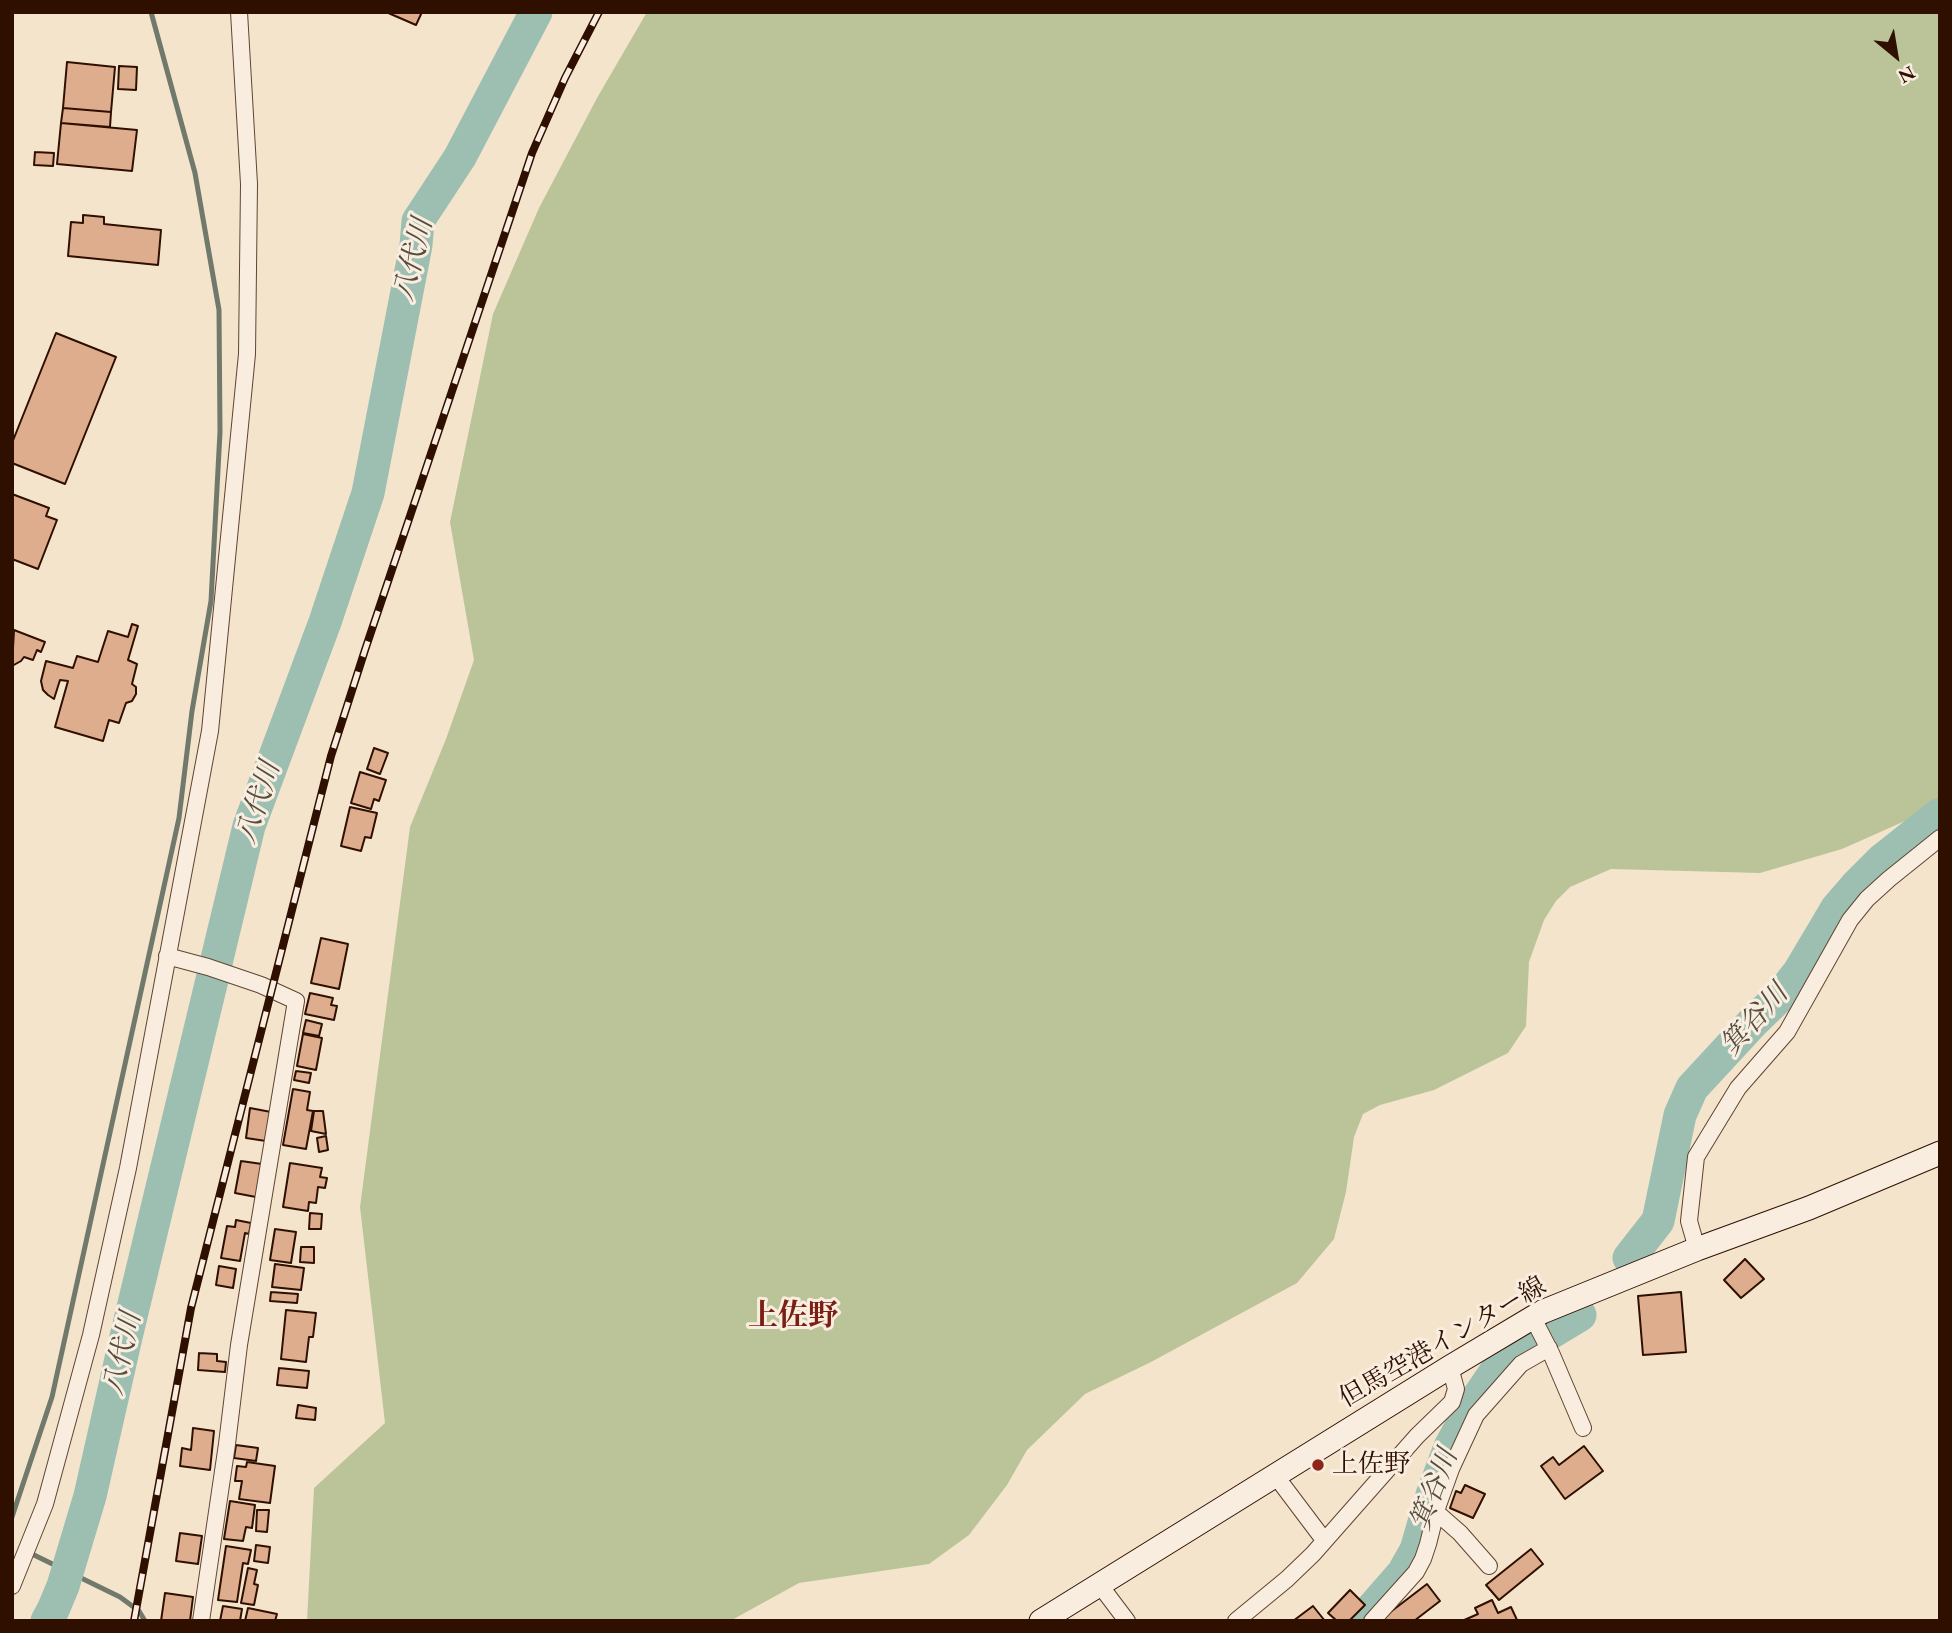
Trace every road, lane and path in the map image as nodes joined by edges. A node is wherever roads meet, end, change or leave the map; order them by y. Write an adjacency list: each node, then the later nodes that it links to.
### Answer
1 (239, 12): 3 (street)
2 (1940, 838): 5 (street)
3 (167, 956): 17 (street); 18 (street)
4 (1940, 1153): 5 (main road, 但馬空港インター線)
5 (1697, 1249): 6 (main road, 但馬空港インター線)
6 (1533, 1318): 7 (street); 8 (main road, 但馬空港インター線)
7 (1549, 1348): 10 (street); 11 (street)
8 (1450, 1367): 9 (street); 12 (main road, 但馬空港インター線)
9 (1454, 1396): 10 (street); 14 (street)
10 (1476, 1415): 13 (street)
11 (1583, 1428)
12 (1275, 1475): 14 (street); 16 (main road, 但馬空港インター線)
13 (1436, 1512): 15 (street); 22 (street)
14 (1325, 1540): 21 (street)
15 (1489, 1566)
16 (1099, 1584): 19 (main road, 但馬空港インター線); 20 (street)
17 (12, 1586)
18 (201, 1621)
19 (1041, 1621)
20 (1127, 1621)
21 (1236, 1621)
22 (1372, 1621)

